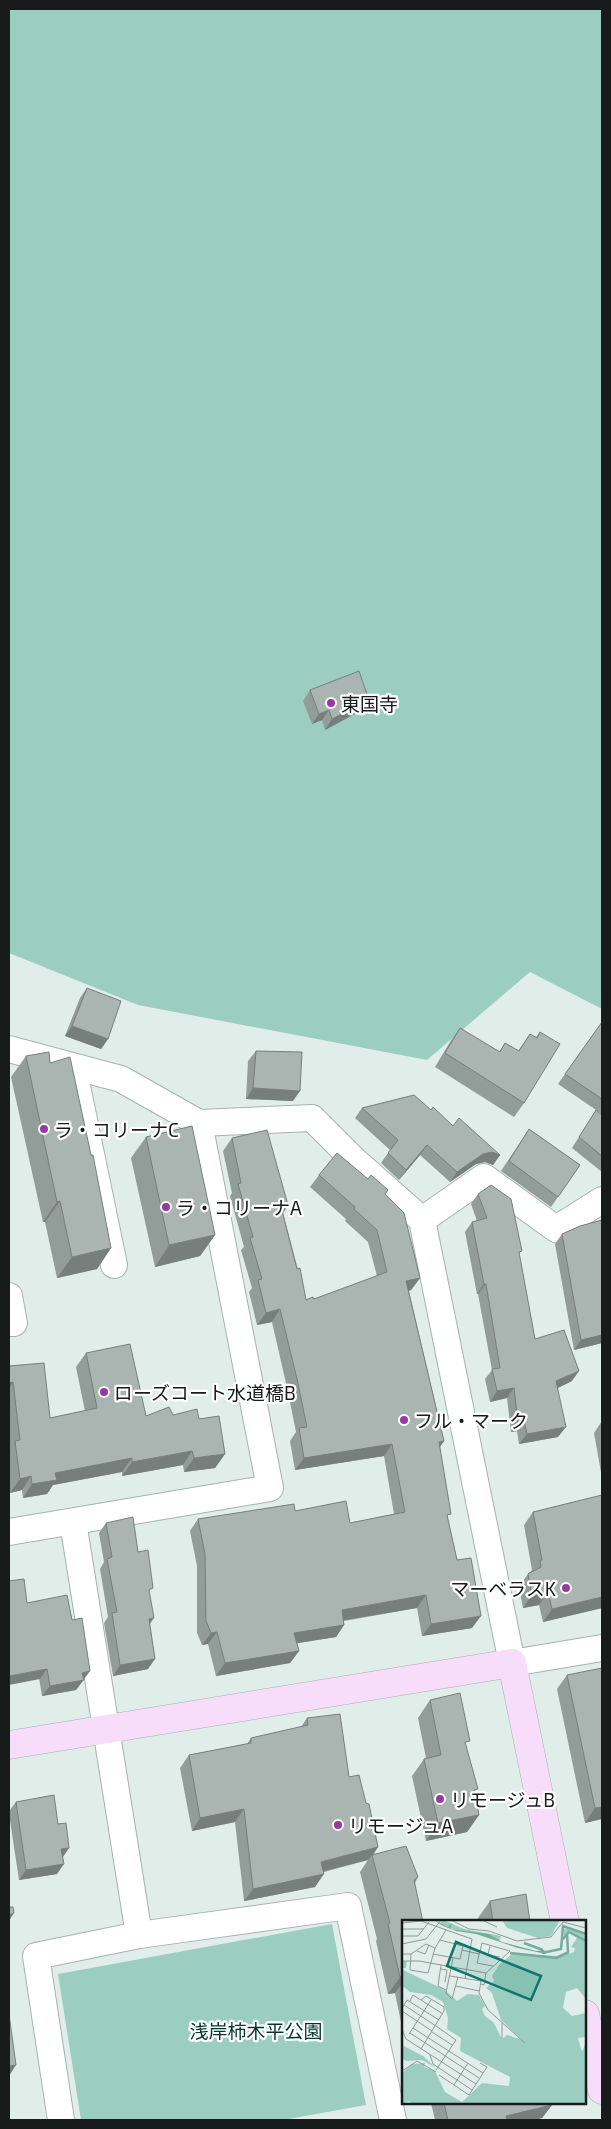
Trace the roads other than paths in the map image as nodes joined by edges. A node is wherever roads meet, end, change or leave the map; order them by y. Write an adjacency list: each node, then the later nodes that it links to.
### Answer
1 (9, 1049): 2 (street)
2 (73, 1067): 3 (street); 6 (street)
3 (199, 1123): 5 (street); 9 (street)
4 (602, 1200): 5 (street)
5 (422, 1220): 12 (street)
6 (114, 1265)
7 (9, 1296): 8 (street)
8 (9, 1324)
9 (73, 1522): 10 (street); 13 (street)
10 (9, 1532)
11 (602, 1648): 12 (street)
12 (512, 1663): 13 (street); 15 (street)
13 (107, 1729): 14 (street); 16 (street)
14 (9, 1745)
15 (566, 1920)
16 (139, 1935): 18 (street); 21 (street)
17 (590, 2020): 19 (street)
18 (393, 2062): 20 (street)
19 (602, 2090)
20 (387, 2119)
21 (61, 2120)

